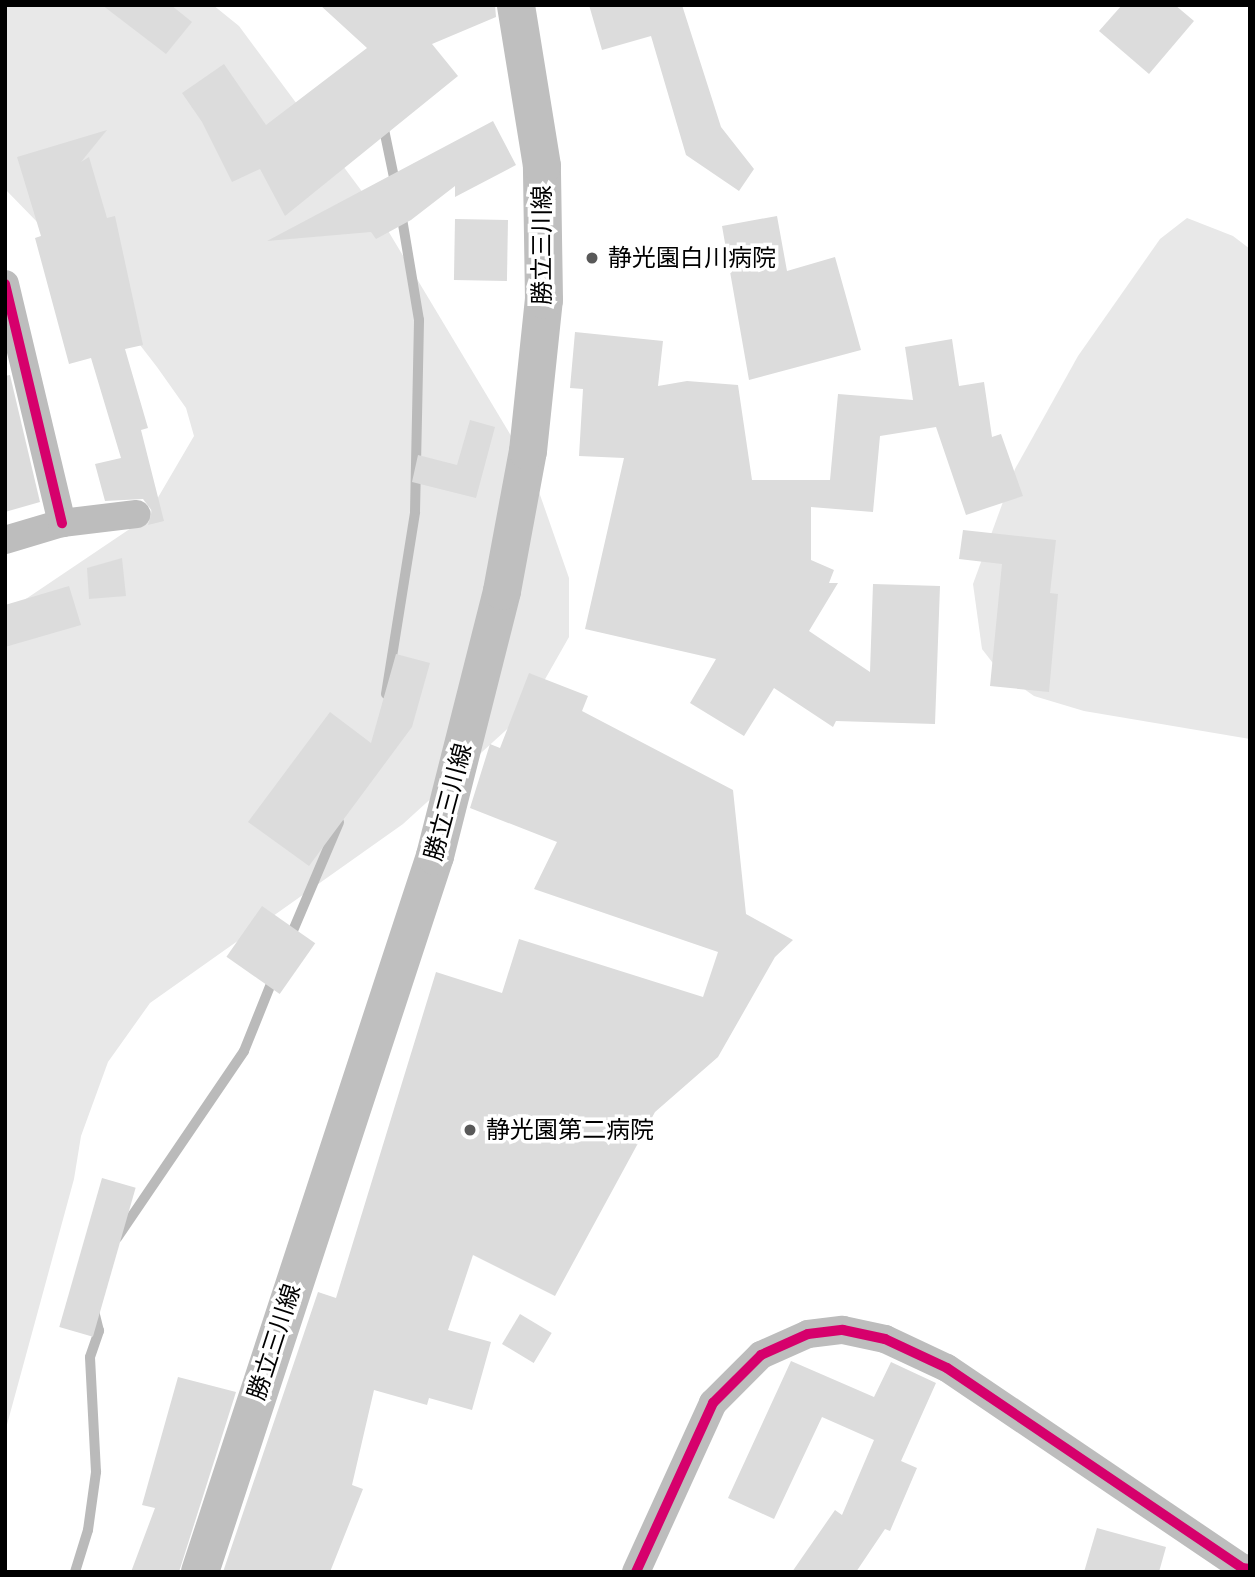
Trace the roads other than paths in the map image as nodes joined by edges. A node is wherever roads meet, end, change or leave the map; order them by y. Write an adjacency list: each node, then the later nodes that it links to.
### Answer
1 (516, 5): 8 (main road, 勝立三川線)
2 (5, 284): 3 (street)
3 (11, 332): 5 (street)
4 (136, 514): 5 (street)
5 (62, 523): 6 (street)
6 (5, 540)
7 (1250, 1569): 9 (street)
8 (200, 1572)
9 (636, 1572)

